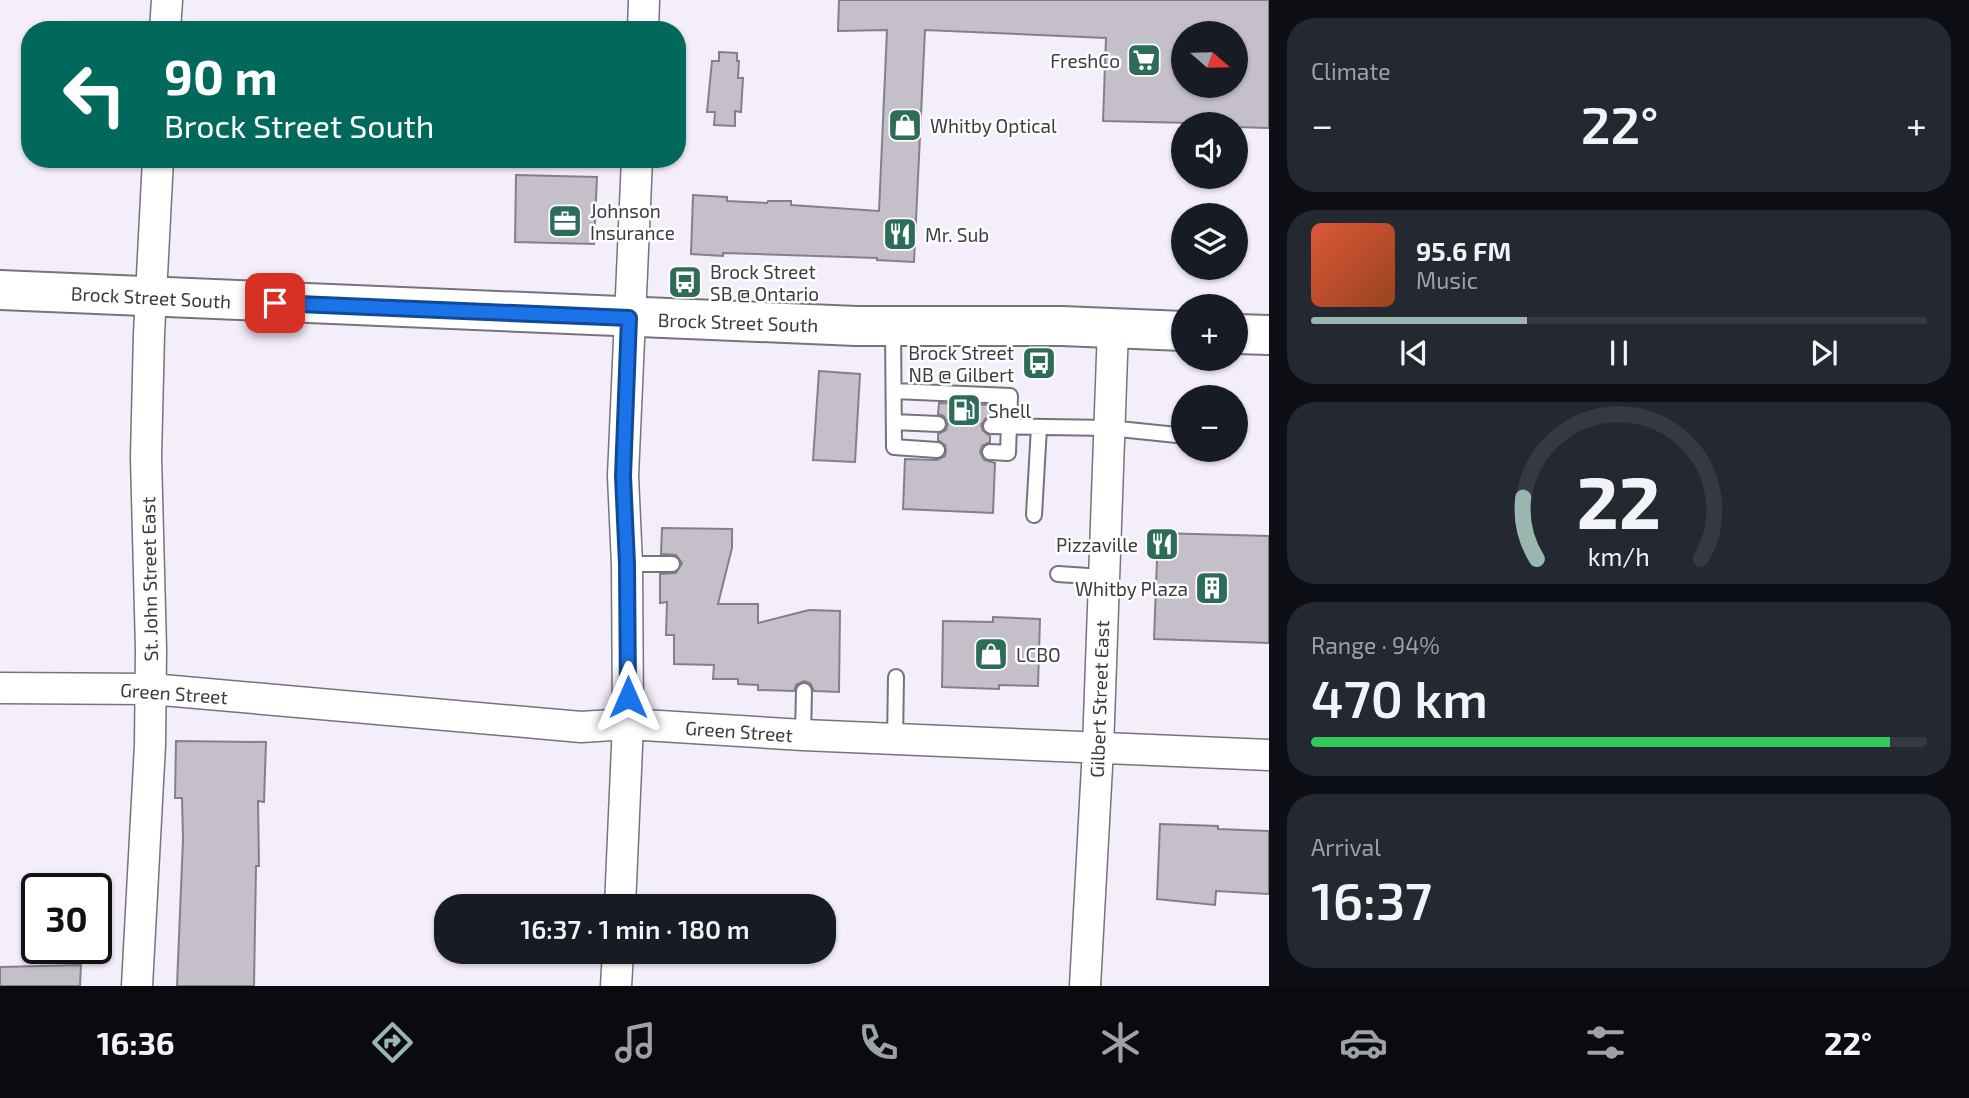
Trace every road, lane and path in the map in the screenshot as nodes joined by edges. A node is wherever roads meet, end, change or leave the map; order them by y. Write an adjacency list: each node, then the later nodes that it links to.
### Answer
1 (167, 0): 3 (street)
2 (644, 0): 4 (street)
3 (166, 21)
4 (643, 21)
5 (158, 168): 8 (street, St. John Street East)
6 (637, 168): 9 (street)
7 (0, 290): 8 (main road, Brock Street South)
8 (151, 297): 9 (main road, Brock Street South); 32 (street, St. John Street East)
9 (629, 318): 10 (main road, Brock Street South); 26 (street)
10 (893, 326): 11 (main road, Brock Street South); 15 (lane)
11 (1113, 328): 12 (main road, Brock Street South); 21 (street, Gilbert Street East)
12 (1171, 330)
13 (1248, 334): 14 (main road)
14 (1269, 335)
15 (894, 391): 16 (lane); 19 (lane)
16 (894, 422): 17 (lane); 23 (lane)
17 (938, 424)
18 (991, 426): 19 (lane)
19 (1010, 426): 20 (lane); 24 (lane)
20 (1039, 427): 21 (lane); 25 (lane)
21 (1109, 428): 22 (lane); 29 (street, Gilbert Street East)
22 (1171, 434)
23 (937, 450)
24 (990, 452)
25 (1034, 515)
26 (627, 564): 27 (lane); 34 (street)
27 (673, 565)
28 (1058, 574): 29 (lane)
29 (1103, 577): 37 (street, Gilbert Street East)
30 (896, 677): 36 (lane)
31 (0, 688): 32 (street, Green Street)
32 (150, 689): 34 (street, Green Street); 41 (street, St. John Street East)
33 (804, 691): 35 (lane)
34 (628, 724): 35 (street, Green Street); 39 (street)
35 (803, 736): 36 (street, Green Street)
36 (895, 740): 37 (street, Green Street)
37 (1098, 748): 38 (street, Green Street); 43 (street, Gilbert Street East)
38 (1269, 755)
39 (621, 894)
40 (617, 964): 42 (street)
41 (137, 986)
42 (616, 986)
43 (1085, 986)

